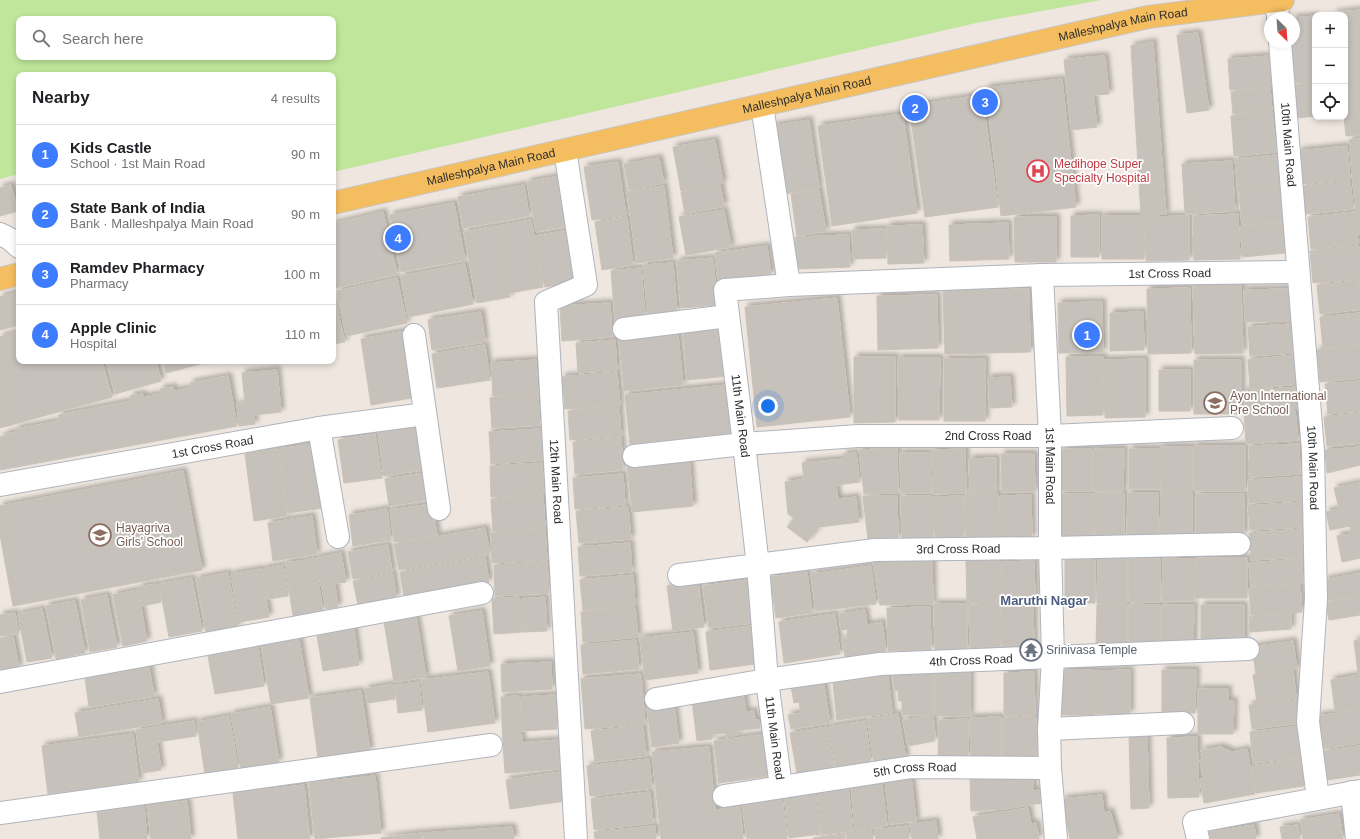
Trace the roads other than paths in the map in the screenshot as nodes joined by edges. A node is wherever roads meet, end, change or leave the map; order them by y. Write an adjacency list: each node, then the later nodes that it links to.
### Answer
1 (1280, 6): 3 (main road, Malleshpalya Main Road)
2 (1280, 48): 8 (street, 10th Main Road)
3 (762, 105): 4 (main road, Malleshpalya Main Road); 12 (street)
4 (565, 150): 5 (main road, Malleshpalya Main Road); 44 (street, 12th Main Road)
5 (336, 202)
6 (0, 234): 7 (street)
7 (16, 244)
8 (1298, 272): 10 (street, 1st Cross Road); 42 (street, 10th Main Road)
9 (16, 275): 11 (main road)
10 (1042, 275): 12 (street, 1st Cross Road); 19 (street, 1st Main Road)
11 (0, 278)
12 (789, 285): 13 (street, 11th Main Road)
13 (728, 316): 14 (street); 20 (street, 11th Main Road)
14 (624, 329)
15 (414, 335): 16 (street)
16 (425, 414): 17 (street, 1st Cross Road); 23 (street)
17 (319, 428): 22 (street, 1st Cross Road); 24 (street)
18 (1232, 428): 19 (street, 2nd Cross Road)
19 (1050, 436): 20 (street, 2nd Cross Road); 26 (street, 1st Main Road)
20 (744, 444): 21 (street, 2nd Cross Road); 27 (street, 11th Main Road)
21 (634, 456)
22 (0, 486)
23 (439, 509)
24 (338, 537)
25 (1239, 544): 26 (street, 3rd Cross Road)
26 (1050, 548): 27 (street, 3rd Cross Road); 31 (street, 1st Main Road)
27 (758, 566): 28 (street, 3rd Cross Road); 32 (street, 11th Main Road)
28 (679, 575)
29 (482, 593): 33 (street)
30 (1248, 649): 31 (street, 4th Cross Road)
31 (1053, 658): 32 (street, 4th Cross Road); 36 (street, 1st Main Road)
32 (767, 680): 34 (street, 4th Cross Road); 39 (street, 11th Main Road)
33 (0, 682)
34 (656, 699)
35 (1183, 724): 36 (street)
36 (1049, 729): 38 (street, 1st Main Road)
37 (490, 745): 43 (street)
38 (1050, 768): 39 (street, 5th Cross Road); 45 (street, 1st Main Road)
39 (781, 787): 41 (street, 5th Cross Road)
40 (1356, 792): 42 (street); 47 (street)
41 (724, 796)
42 (1318, 798): 46 (street)
43 (0, 814)
44 (576, 839)
45 (1056, 839)
46 (1198, 839)
47 (1357, 839)

